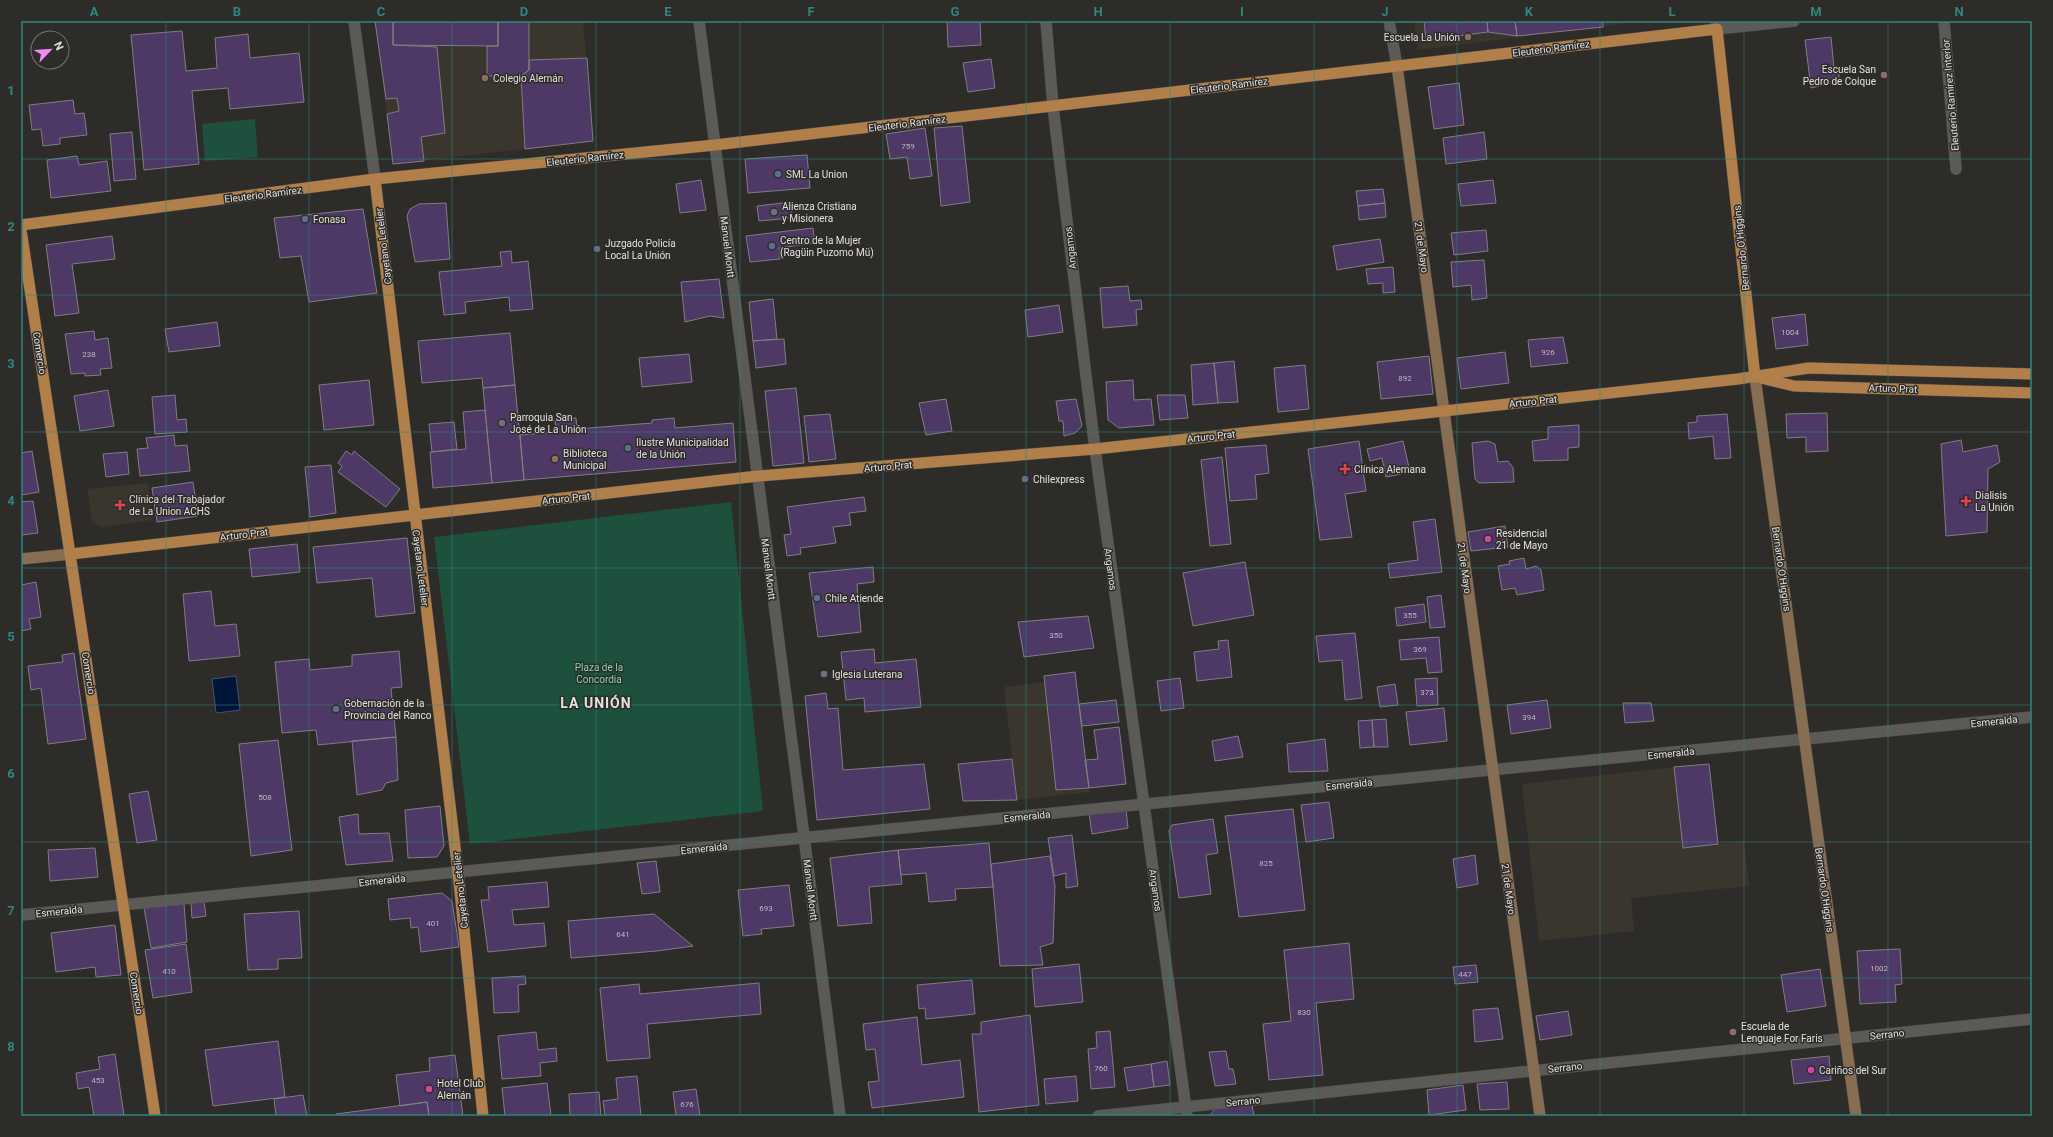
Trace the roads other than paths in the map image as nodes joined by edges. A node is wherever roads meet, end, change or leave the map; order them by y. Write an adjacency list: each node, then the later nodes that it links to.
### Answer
1 (354, 21): 12 (street, Cayetano Letelier)
2 (699, 21): 10 (street, Manuel Montt)
3 (1046, 21): 9 (street, Angamos)
4 (1389, 21): 8 (street, 21 de Mayo)
5 (1794, 21): 7 (street, Eleuterio Ramírez)
6 (1944, 21): 11 (street, Eleuterio Ramírez Interior)
7 (1717, 25): 8 (main road, Eleuterio Ramírez); 16 (main road, Bernardo O'Higgins)
8 (1397, 66): 9 (main road, Eleuterio Ramírez); 18 (main road, 21 de Mayo)
9 (1053, 107): 10 (main road, Eleuterio Ramírez); 19 (street, Angamos)
10 (715, 145): 12 (main road, Eleuterio Ramírez); 20 (street, Manuel Montt)
11 (1956, 169)
12 (375, 179): 13 (main road, Eleuterio Ramírez); 21 (main road, Cayetano Letelier)
13 (21, 225)
14 (21, 230): 22 (main road, Comercio)
15 (2032, 374): 16 (main road, Arturo Prat)
16 (1755, 377): 17 (main road, Arturo Prat); 18 (main road, Arturo Prat); 25 (main road, Bernardo O'Higgins)
17 (2032, 393)
18 (1444, 411): 19 (main road, Arturo Prat); 26 (main road, 21 de Mayo)
19 (1095, 449): 20 (main road, Arturo Prat); 27 (street, Angamos)
20 (758, 476): 21 (main road, Arturo Prat); 28 (street, Manuel Montt)
21 (414, 514): 22 (main road, Arturo Prat); 29 (main road, Cayetano Letelier)
22 (71, 554): 23 (main road, Arturo Prat); 30 (main road, Comercio)
23 (21, 559)
24 (2032, 717): 25 (street, Esmeralda)
25 (1805, 739): 26 (street, Esmeralda); 33 (main road, Bernardo O'Higgins)
26 (1493, 770): 27 (street, Esmeralda); 34 (main road, 21 de Mayo)
27 (1144, 804): 28 (street, Esmeralda); 35 (street, Angamos)
28 (804, 838): 29 (street, Esmeralda); 38 (street, Manuel Montt)
29 (458, 872): 30 (street, Esmeralda); 37 (main road, Cayetano Letelier)
30 (124, 905): 31 (street, Esmeralda); 36 (main road, Comercio)
31 (21, 915)
32 (2032, 1019): 33 (street, Serrano)
33 (1846, 1038): 34 (street, Serrano); 41 (main road, Bernardo O'Higgins)
34 (1534, 1070): 35 (street, Serrano); 40 (main road, 21 de Mayo)
35 (1187, 1112): 39 (street, Serrano)
36 (155, 1116)
37 (483, 1116)
38 (840, 1116)
39 (1098, 1116)
40 (1540, 1116)
41 (1856, 1116)

